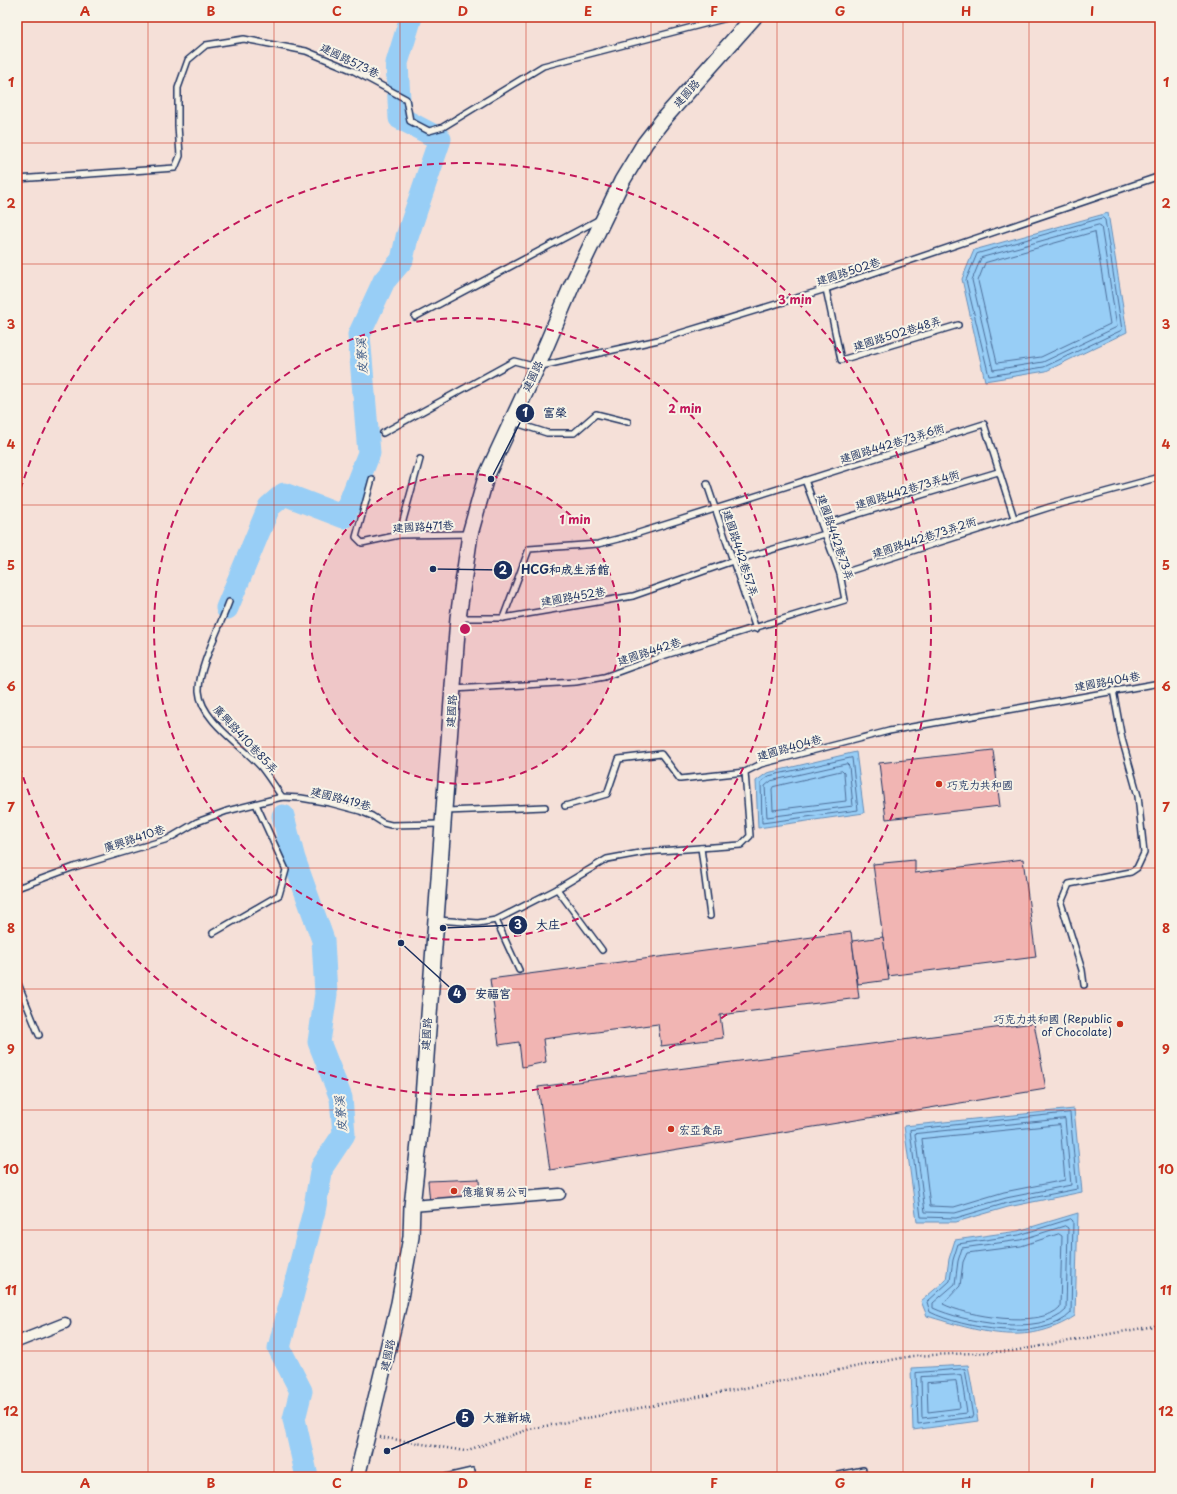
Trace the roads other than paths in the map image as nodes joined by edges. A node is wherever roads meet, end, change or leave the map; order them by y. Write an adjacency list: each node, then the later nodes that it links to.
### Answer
1 (731, 17): 4 (lane, 建國路573巷)
2 (754, 17): 5 (street, 建國路)
3 (1160, 176): 6 (lane, 建國路502巷)
4 (17, 179)
5 (605, 217): 7 (lane); 9 (street, 建國路)
6 (826, 289): 8 (lane, 建國路502巷48弄); 9 (lane, 建國路502巷)
7 (415, 317)
8 (958, 325)
9 (537, 367): 10 (street, 建國路); 12 (lane)
10 (511, 421): 11 (lane); 22 (street, 建國路)
11 (628, 422)
12 (383, 433)
13 (420, 459): 24 (lane)
14 (998, 472): 17 (lane, 建國路442巷73弄6衖); 20 (lane); 21 (lane, 建國路442巷73弄4衖)
15 (1160, 477): 20 (lane, 建國路442巷73弄2衖)
16 (372, 479): 24 (lane, 建國路471巷)
17 (805, 480): 19 (lane, 建國路442巷73弄6衖); 21 (lane, 建國路442巷73弄)
18 (707, 484): 19 (lane, 建國路442巷57弄)
19 (715, 508): 25 (lane, 建國路442巷57弄); 30 (lane, 建國路442巷73弄6衖)
20 (1014, 518): 26 (lane, 建國路442巷73弄2衖)
21 (822, 525): 23 (lane, 建國路442巷73弄)
22 (470, 534): 24 (lane, 建國路471巷); 29 (street, 建國路)
23 (825, 534): 25 (lane, 建國路452巷); 26 (lane, 建國路442巷73弄)
24 (399, 535)
25 (733, 561): 30 (lane, 建國路452巷); 31 (lane, 建國路442巷57弄)
26 (840, 574): 27 (lane, 建國路442巷73弄)
27 (845, 600): 31 (lane, 建國路442巷)
28 (230, 602): 36 (lane, 廣興路410巷85弄)
29 (458, 618): 30 (lane, 建國路452巷); 33 (street, 建國路)
30 (503, 618)
31 (756, 629): 33 (lane, 建國路442巷)
32 (1160, 683): 34 (lane, 建國路404巷)
33 (453, 689): 40 (street, 建國路)
34 (1113, 690): 35 (lane, 建國路404巷); 51 (lane)
35 (745, 772): 38 (lane, 建國路404巷); 41 (lane)
36 (282, 797): 37 (lane, 建國路419巷); 40 (lane, 建國路419巷)
37 (256, 804): 42 (lane, 廣興路410巷); 47 (lane)
38 (565, 806)
39 (546, 807): 40 (lane, 建國路419巷)
40 (444, 817): 45 (street, 建國路)
41 (701, 848): 43 (lane); 44 (lane)
42 (17, 888)
43 (557, 889): 46 (lane); 48 (lane)
44 (710, 916)
45 (436, 920): 46 (lane); 54 (street, 建國路)
46 (496, 920): 49 (lane)
47 (213, 933)
48 (602, 950)
49 (519, 970)
50 (17, 981): 52 (lane)
51 (1084, 986)
52 (39, 1035)
53 (560, 1194): 54 (street)
54 (412, 1206): 59 (street, 建國路)
55 (64, 1323): 56 (street)
56 (17, 1342)
57 (863, 1470): 61 (lane)
58 (472, 1471): 60 (lane)
59 (358, 1477)
60 (446, 1477)
61 (830, 1477)

